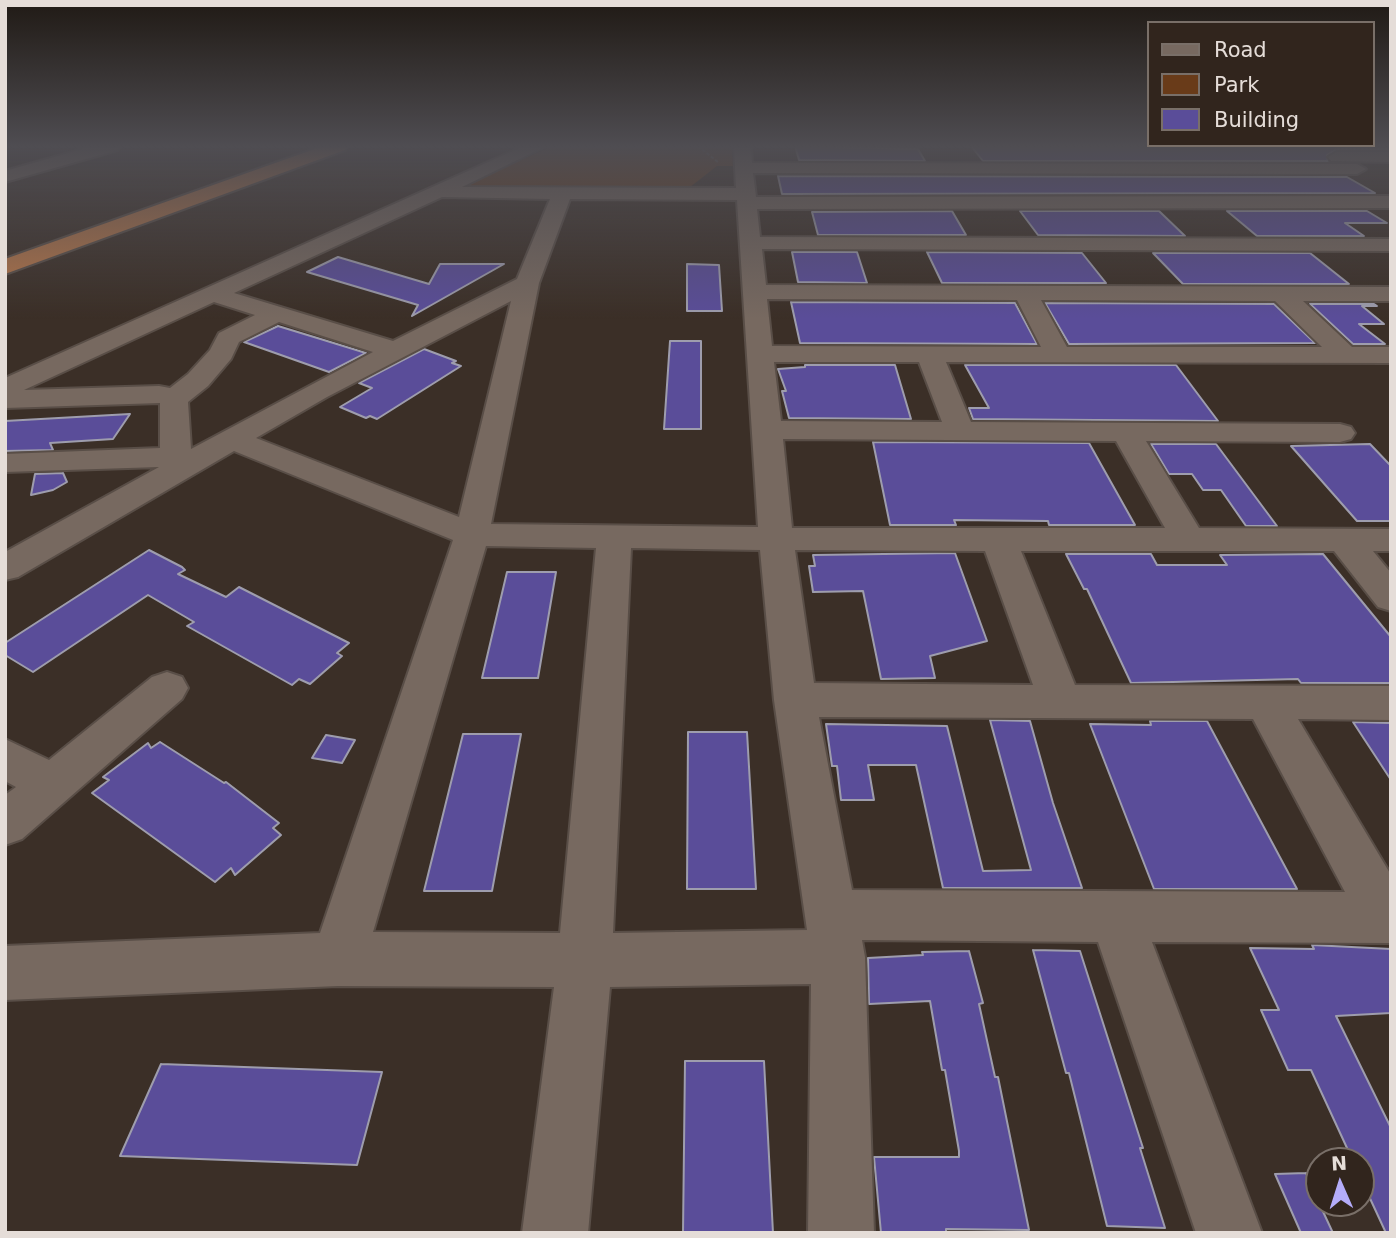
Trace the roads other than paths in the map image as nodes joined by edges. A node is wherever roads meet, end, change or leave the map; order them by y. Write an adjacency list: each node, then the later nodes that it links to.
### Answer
1 (972, 203): 10 (street)
2 (142, 204): 15 (highway)
3 (180, 204): 16 (highway)
4 (415, 204): 23 (street)
5 (558, 204): 17 (street)
6 (747, 204): 8 (street)
7 (1170, 204): 12 (street)
8 (751, 243): 9 (street); 18 (street)
9 (870, 244): 10 (street); 19 (street)
10 (998, 244): 11 (street)
11 (1098, 244): 12 (street); 21 (street)
12 (1214, 244): 13 (street)
13 (1323, 244): 14 (street); 24 (street)
14 (1391, 245)
15 (5, 252)
16 (5, 267)
17 (527, 282): 26 (street); 42 (street)
18 (755, 292): 19 (street); 28 (street)
19 (886, 292): 20 (street)
20 (1025, 292): 21 (street); 27 (street)
21 (1139, 292): 22 (street)
22 (1281, 293): 24 (street); 30 (street)
23 (213, 294): 25 (street); 32 (street)
24 (1390, 294)
25 (277, 314): 26 (street); 34 (street)
26 (394, 350): 39 (street)
27 (1057, 353): 29 (street); 30 (street)
28 (762, 354): 29 (street); 35 (street)
29 (929, 354): 36 (street)
30 (1345, 355): 31 (street)
31 (1391, 355)
32 (5, 388)
33 (5, 399): 34 (street)
34 (174, 399): 40 (street)
35 (769, 430): 36 (street); 44 (street)
36 (960, 431): 37 (street)
37 (1126, 432): 38 (street); 46 (street)
38 (1340, 433)
39 (233, 440): 40 (street); 42 (street)
40 (176, 463): 41 (street); 49 (street)
41 (11, 469)
42 (472, 535): 43 (street); 62 (street)
43 (614, 537): 44 (street); 63 (street)
44 (776, 539): 45 (street); 52 (street)
45 (999, 540): 46 (street); 53 (street)
46 (1189, 540): 47 (street)
47 (1344, 540): 48 (street); 50 (street)
48 (1391, 540)
49 (5, 568)
50 (1391, 598)
51 (167, 688): 57 (street)
52 (795, 700): 53 (street); 61 (street)
53 (1060, 701): 54 (street)
54 (1266, 702): 55 (street); 60 (street)
55 (1391, 703)
56 (5, 758): 57 (street)
57 (53, 785): 58 (street)
58 (5, 824)
59 (1116, 917): 60 (street); 61 (street); 67 (street)
60 (1389, 918)
61 (835, 936): 63 (street); 66 (street)
62 (338, 959): 63 (street); 64 (street)
63 (585, 960): 65 (street)
64 (5, 973)
65 (555, 1233)
66 (841, 1233)
67 (1229, 1233)

